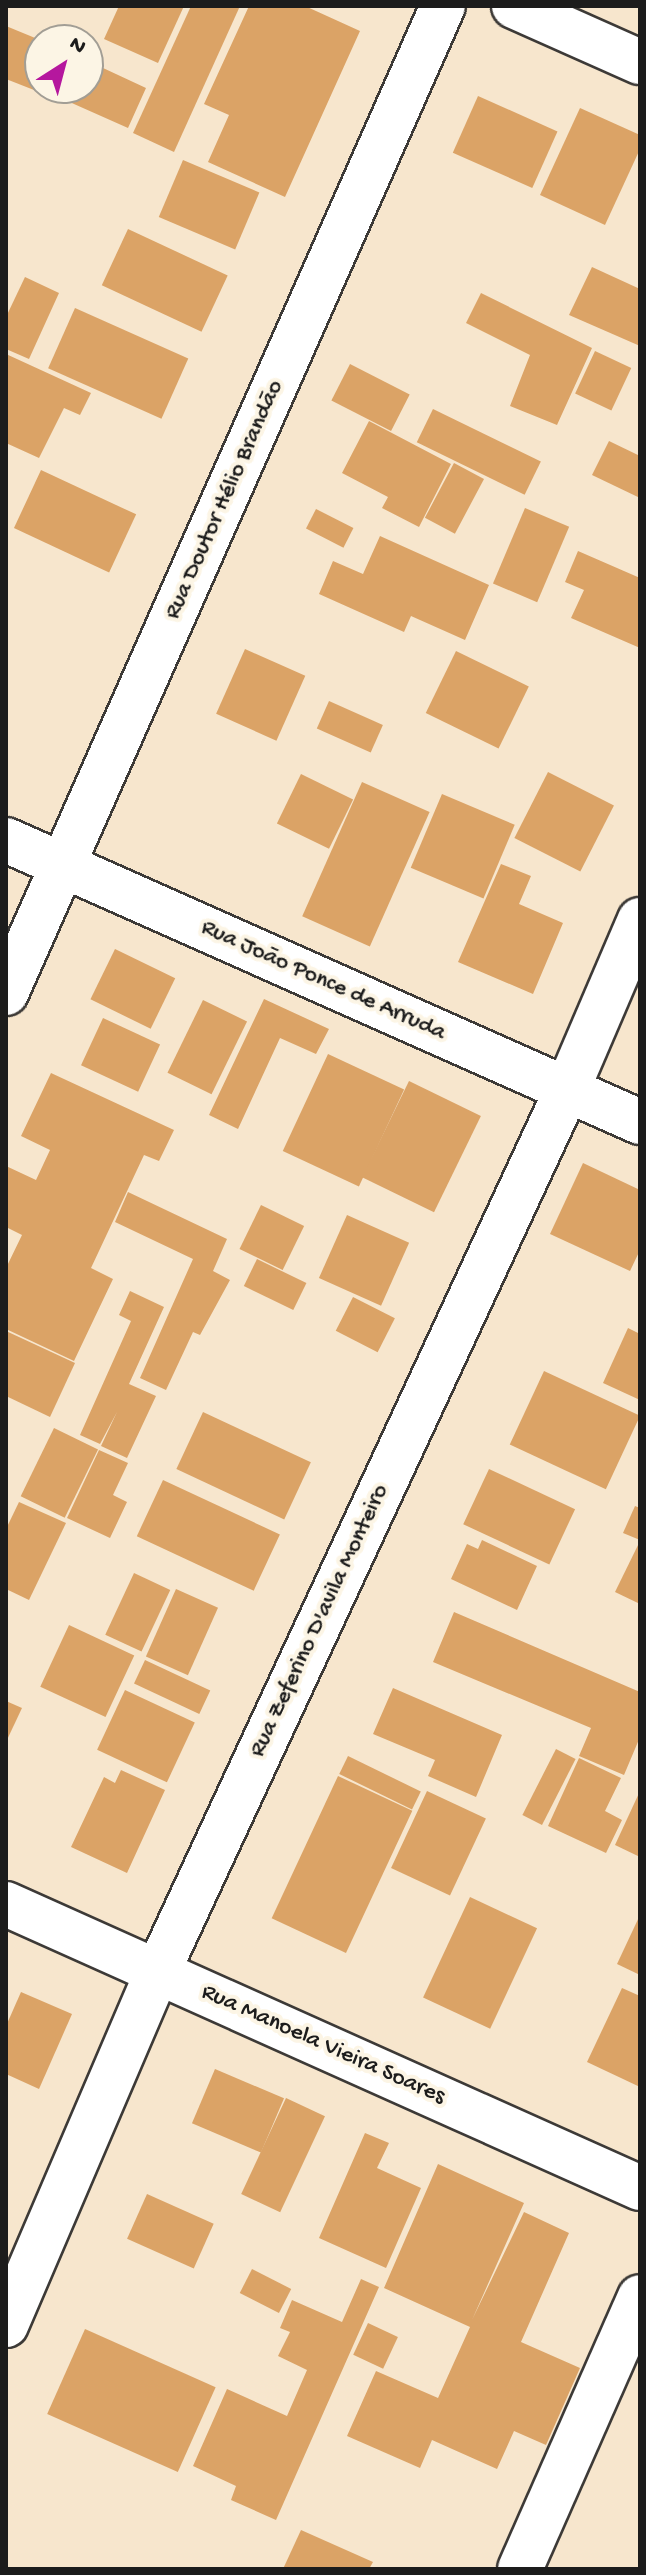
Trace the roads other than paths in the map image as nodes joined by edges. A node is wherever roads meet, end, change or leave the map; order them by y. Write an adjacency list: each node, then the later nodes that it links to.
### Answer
1 (443, 6): 5 (street, Rua Doutor Hélio Brandão)
2 (514, 6): 3 (street)
3 (640, 62)
4 (6, 840): 5 (street, Rua João Ponce de Arruda)
5 (64, 864): 7 (street, Rua Doutor Hélio Brandão); 8 (street, Rua João Ponce de Arruda)
6 (640, 920): 8 (street, Rua Zeferino D'avila Monteiro)
7 (6, 993)
8 (567, 1090): 9 (street, Rua João Ponce de Arruda); 11 (street, Rua Zeferino D'avila Monteiro)
9 (640, 1122)
10 (6, 1904): 11 (street, Rua Manoela Vieira Soares)
11 (158, 1971): 12 (street, Rua Manoela Vieira Soares); 14 (street, Rua Zeferino D'avila Monteiro)
12 (640, 2188)
13 (640, 2297): 15 (street)
14 (6, 2325)
15 (520, 2569)

